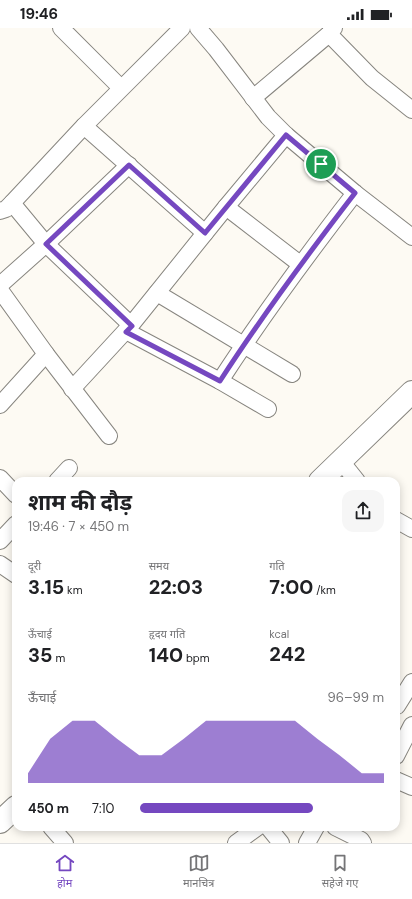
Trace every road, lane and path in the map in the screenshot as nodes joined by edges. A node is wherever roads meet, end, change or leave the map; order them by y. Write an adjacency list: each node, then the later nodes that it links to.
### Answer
1 (61, 28): 5 (street)
2 (182, 28): 5 (street)
3 (198, 28): 6 (street)
4 (331, 31): 6 (street); 7 (street)
5 (121, 88): 8 (street)
6 (253, 98): 9 (street)
7 (412, 110)
8 (84, 126): 10 (street); 13 (street)
9 (286, 135): 11 (street); 12 (street)
10 (129, 165): 14 (street); 16 (street)
11 (355, 193): 15 (street); 17 (street)
12 (226, 206): 14 (street); 17 (street)
13 (6, 207): 16 (street)
14 (205, 233): 20 (street)
15 (412, 237)
16 (46, 244): 18 (street); 21 (street)
17 (300, 264): 22 (street)
18 (0, 285)
19 (0, 290): 23 (street)
20 (157, 293): 21 (street); 22 (street)
21 (129, 328): 25 (street); 26 (street)
22 (243, 345): 24 (street); 25 (street)
23 (46, 354): 26 (street); 28 (street)
24 (292, 374)
25 (220, 381): 29 (street)
26 (72, 389): 30 (street)
27 (412, 392): 31 (street)
28 (0, 405)
29 (268, 409)
30 (110, 436)
31 (341, 461): 34 (street); 35 (street)
32 (69, 468): 33 (street)
33 (61, 477)
34 (324, 477)
35 (354, 477)
36 (0, 478): 37 (street)
37 (12, 491)
38 (400, 522): 40 (street)
39 (12, 528): 41 (street)
40 (412, 529)
41 (0, 541)
42 (0, 564): 43 (street)
43 (12, 572)
44 (411, 685): 45 (street)
45 (400, 702)
46 (412, 725): 47 (street)
47 (400, 748)
48 (400, 782): 49 (street)
49 (412, 787)
50 (12, 812): 51 (street)
51 (0, 822)
52 (54, 831): 57 (street)
53 (252, 831): 58 (street)
54 (271, 831): 59 (street)
55 (314, 831): 60 (street)
56 (343, 831): 61 (street)
57 (65, 843)
58 (236, 843)
59 (281, 843)
60 (307, 843)
61 (363, 843)

